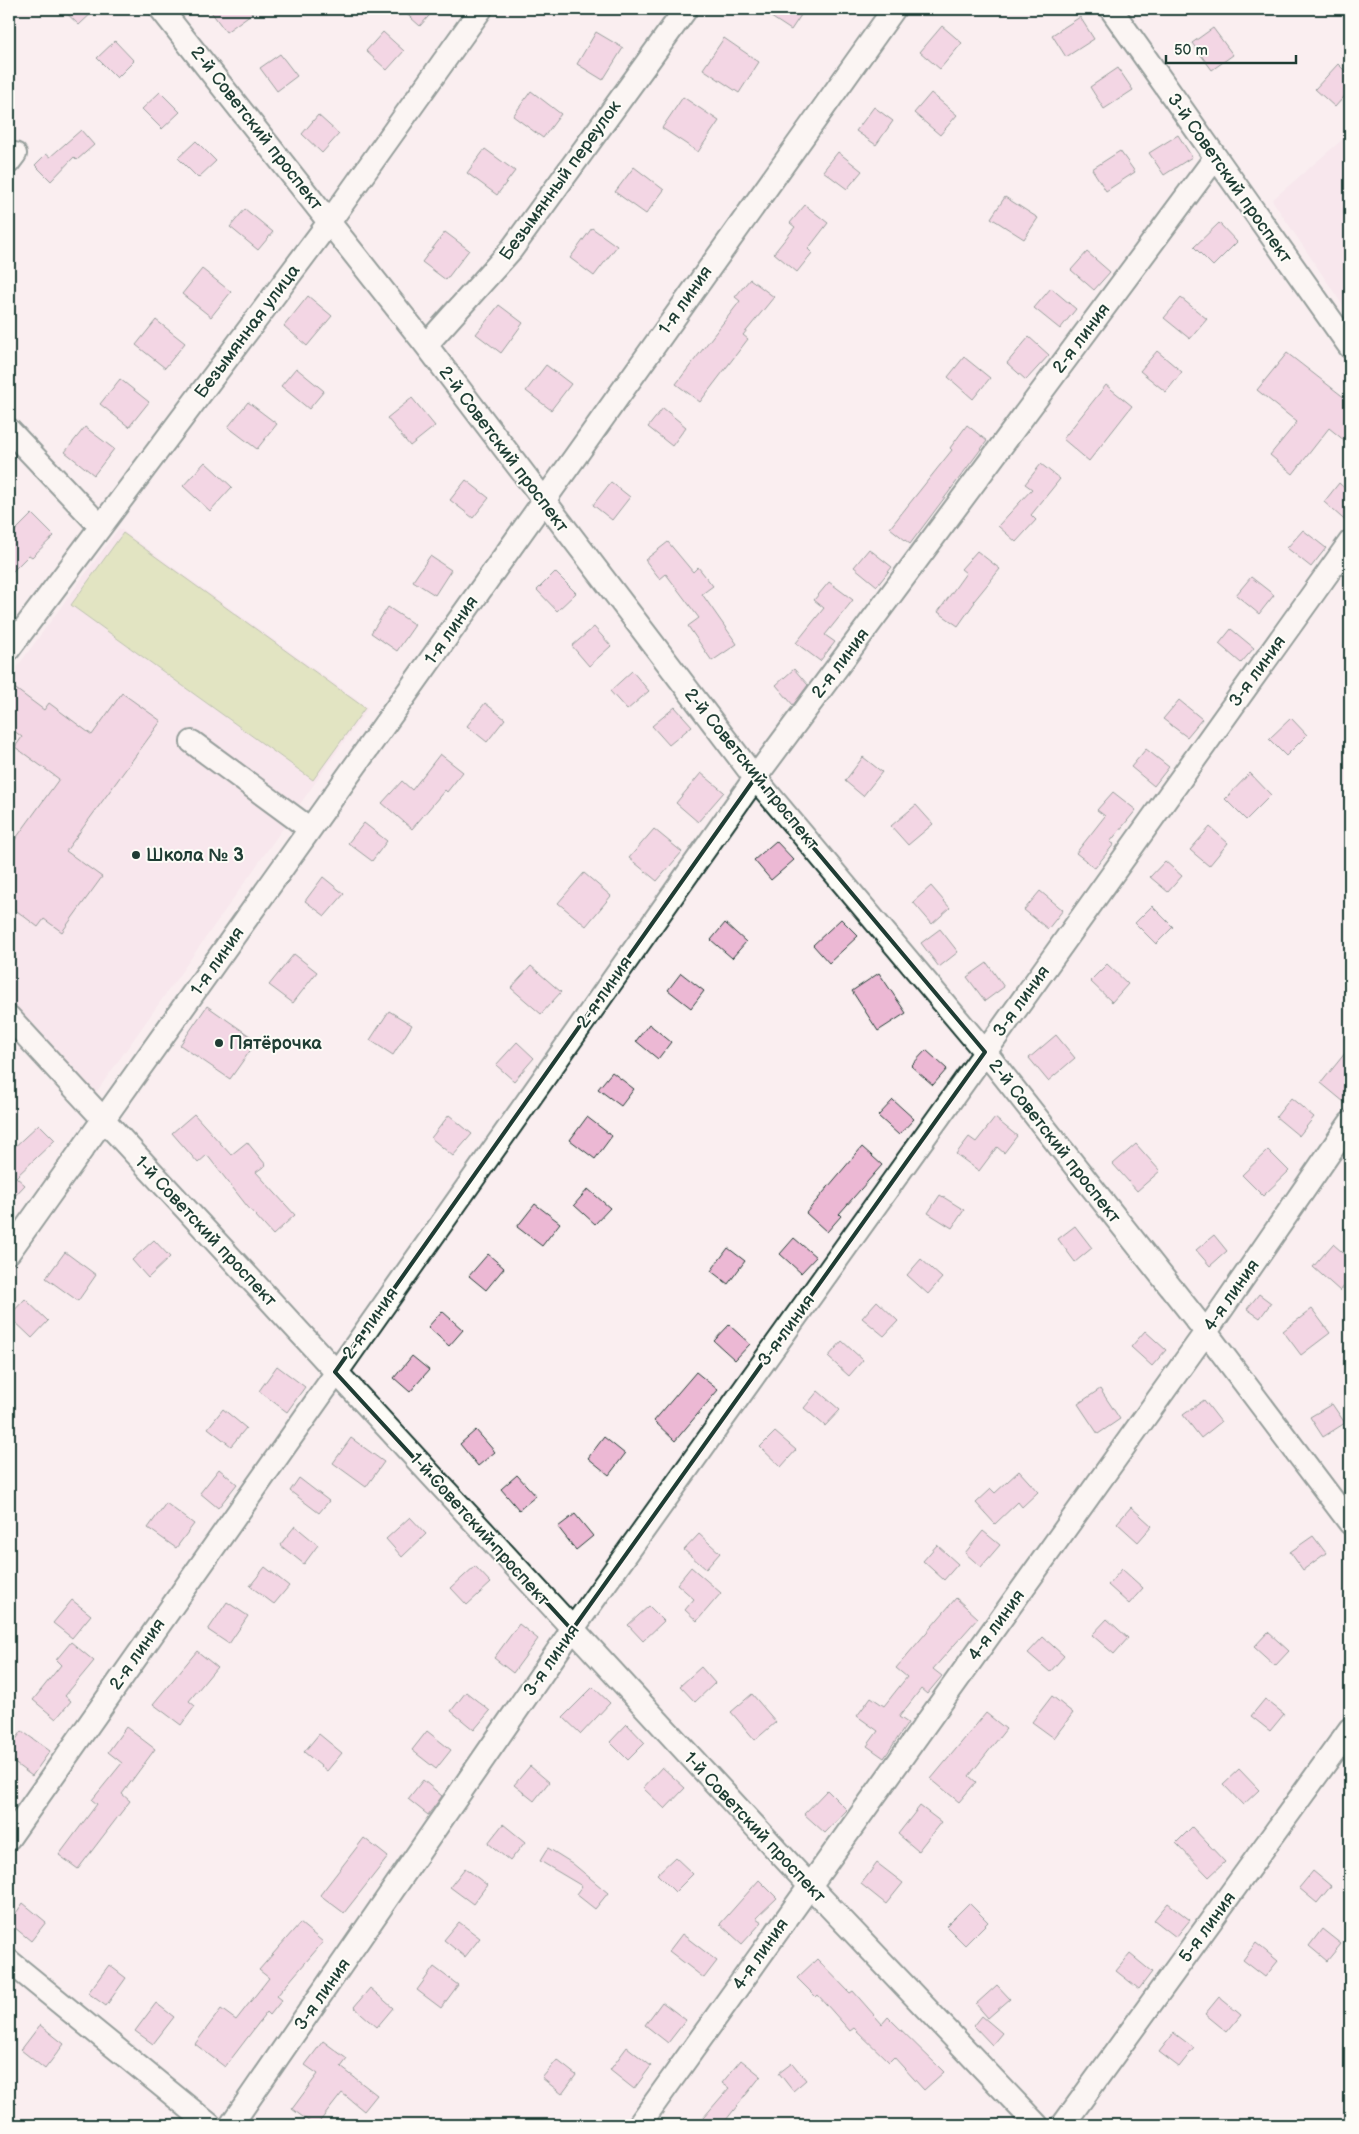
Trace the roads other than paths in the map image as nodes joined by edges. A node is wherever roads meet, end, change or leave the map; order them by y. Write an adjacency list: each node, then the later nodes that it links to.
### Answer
1 (162, 9): 7 (street, 2-й Советский проспект)
2 (481, 9): 7 (street, Безымянная улица)
3 (686, 9): 8 (street, Безымянный переулок)
4 (894, 9): 11 (street, 1-я линия)
5 (1111, 9): 6 (street, 3-й Советский проспект)
6 (1215, 158): 9 (street, 3-й Советский проспект); 16 (street, 2-я линия)
7 (330, 221): 8 (street, 2-й Советский проспект); 12 (street, Безымянная улица)
8 (426, 345): 11 (street, 2-й Советский проспект)
9 (1350, 347)
10 (9, 430): 12 (street)
11 (543, 500): 16 (street, 2-й Советский проспект); 17 (street, 1-я линия)
12 (100, 526): 14 (street, Безымянная улица)
13 (1350, 542): 19 (street, 3-я линия)
14 (9, 649)
15 (192, 742): 17 (street)
16 (755, 778): 19 (street, 2-й Советский проспект); 24 (street, 2-я линия)
17 (310, 829): 20 (street, 1-я линия)
18 (9, 1017): 20 (street, 1-й Советский проспект)
19 (985, 1052): 23 (street, 2-й Советский проспект); 26 (street, 3-я линия)
20 (104, 1120): 22 (street, 1-я линия); 24 (street, 1-й Советский проспект)
21 (1350, 1123): 23 (street, 4-я линия)
22 (9, 1252)
23 (1206, 1332): 25 (street, 2-й Советский проспект); 29 (street, 4-я линия)
24 (336, 1372): 26 (street, 1-й Советский проспект); 28 (street, 2-я линия)
25 (1350, 1523)
26 (572, 1630): 29 (street, 1-й Советский проспект); 32 (street, 3-я линия)
27 (1350, 1729): 35 (street, 5-я линия)
28 (9, 1838)
29 (809, 1885): 33 (street, 4-я линия); 34 (street, 1-й Советский проспект)
30 (9, 1960): 31 (street)
31 (210, 2125)
32 (231, 2125)
33 (639, 2125)
34 (1037, 2125)
35 (1064, 2125)

